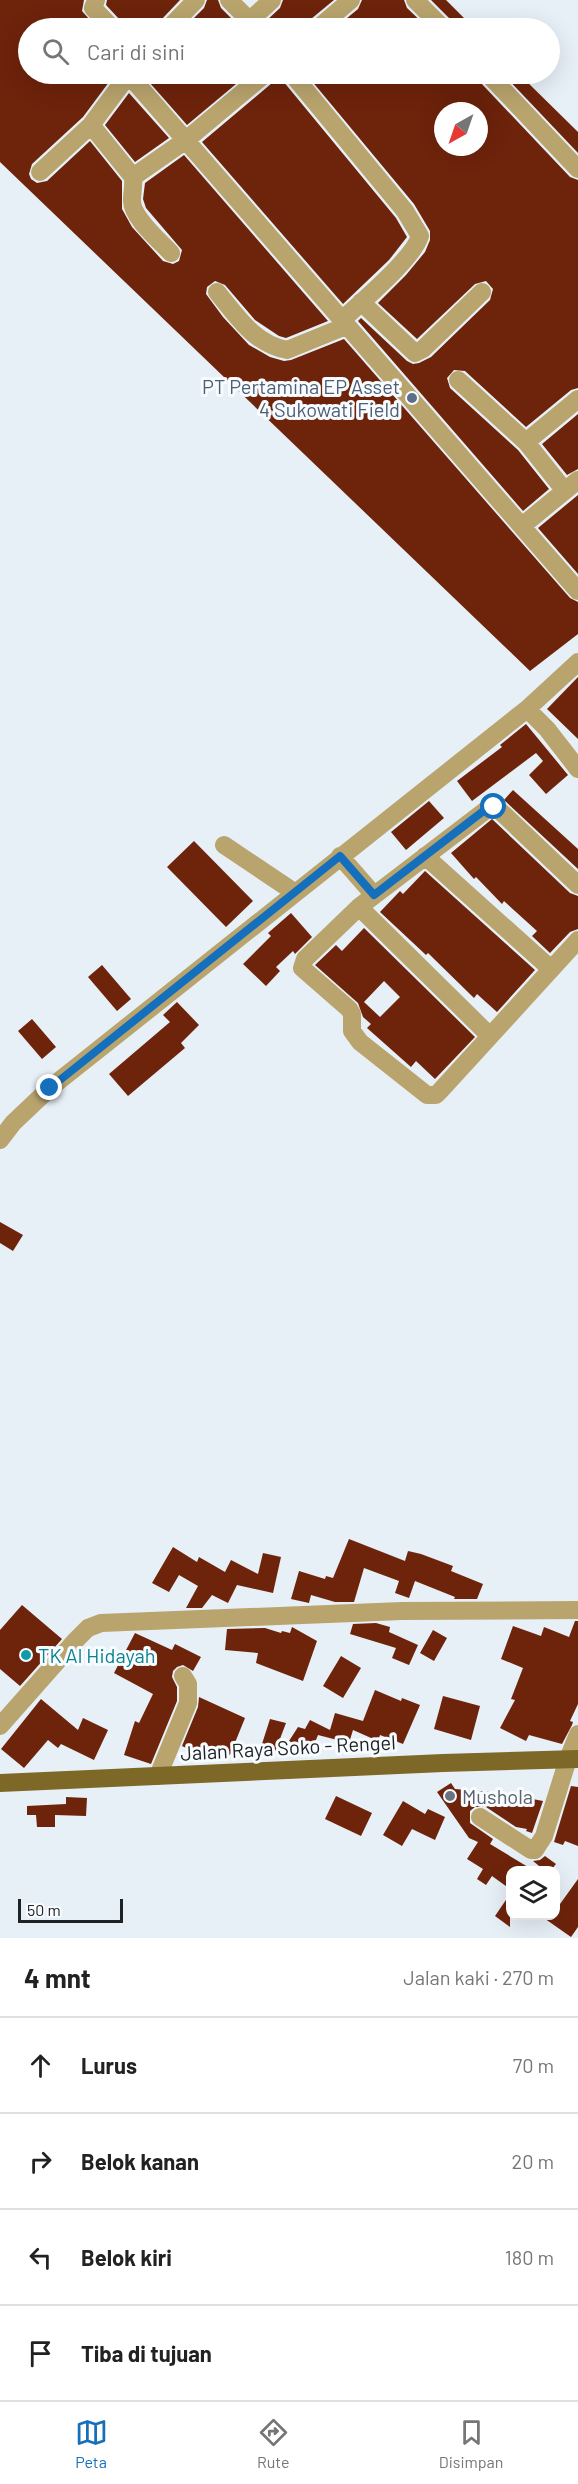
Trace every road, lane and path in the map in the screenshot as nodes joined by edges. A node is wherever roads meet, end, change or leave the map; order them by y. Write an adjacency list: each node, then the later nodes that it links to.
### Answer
1 (96, 0): 7 (street)
2 (196, 0): 8 (street)
3 (229, 0): 9 (street)
4 (272, 0): 10 (street)
5 (415, 0): 12 (street)
6 (347, 1): 11 (street)
7 (102, 18)
8 (179, 18)
9 (246, 18)
10 (258, 18)
11 (329, 18)
12 (433, 18)
13 (121, 84): 18 (street)
14 (137, 84): 19 (street)
15 (253, 84): 19 (street)
16 (300, 84): 26 (street)
17 (497, 84): 20 (street)
18 (91, 125): 21 (street); 22 (street)
19 (186, 140): 22 (street); 27 (street)
20 (578, 169)
21 (40, 172)
22 (133, 177): 23 (street)
23 (171, 253)
24 (217, 292): 27 (street)
25 (482, 292): 26 (street)
26 (361, 302): 27 (street)
27 (344, 324): 32 (street)
28 (458, 380): 30 (street)
29 (578, 399): 30 (street)
30 (526, 442): 31 (street)
31 (571, 485): 32 (street)
32 (522, 526): 33 (street)
33 (578, 591)
34 (578, 662): 35 (street)
35 (527, 709): 36 (street); 38 (street)
36 (578, 769)
37 (224, 845): 41 (street)
38 (340, 856): 41 (street); 42 (street)
39 (425, 856): 40 (street); 42 (street); 45 (street)
40 (578, 885)
41 (294, 892): 47 (street)
42 (374, 895): 43 (street)
43 (359, 907): 46 (street); 46 (street)
44 (578, 940): 45 (street)
45 (551, 969): 46 (street)
46 (490, 1036)
47 (0, 1140)
48 (578, 1610): 50 (street)
49 (183, 1676): 53 (street)
50 (2, 1721)
51 (578, 1734): 52 (street)
52 (573, 1759): 53 (main road, Jalan Raya Soko - Rengel); 55 (street)
53 (158, 1776): 54 (main road, Jalan Raya Soko - Rengel)
54 (0, 1783)
55 (480, 1817)

